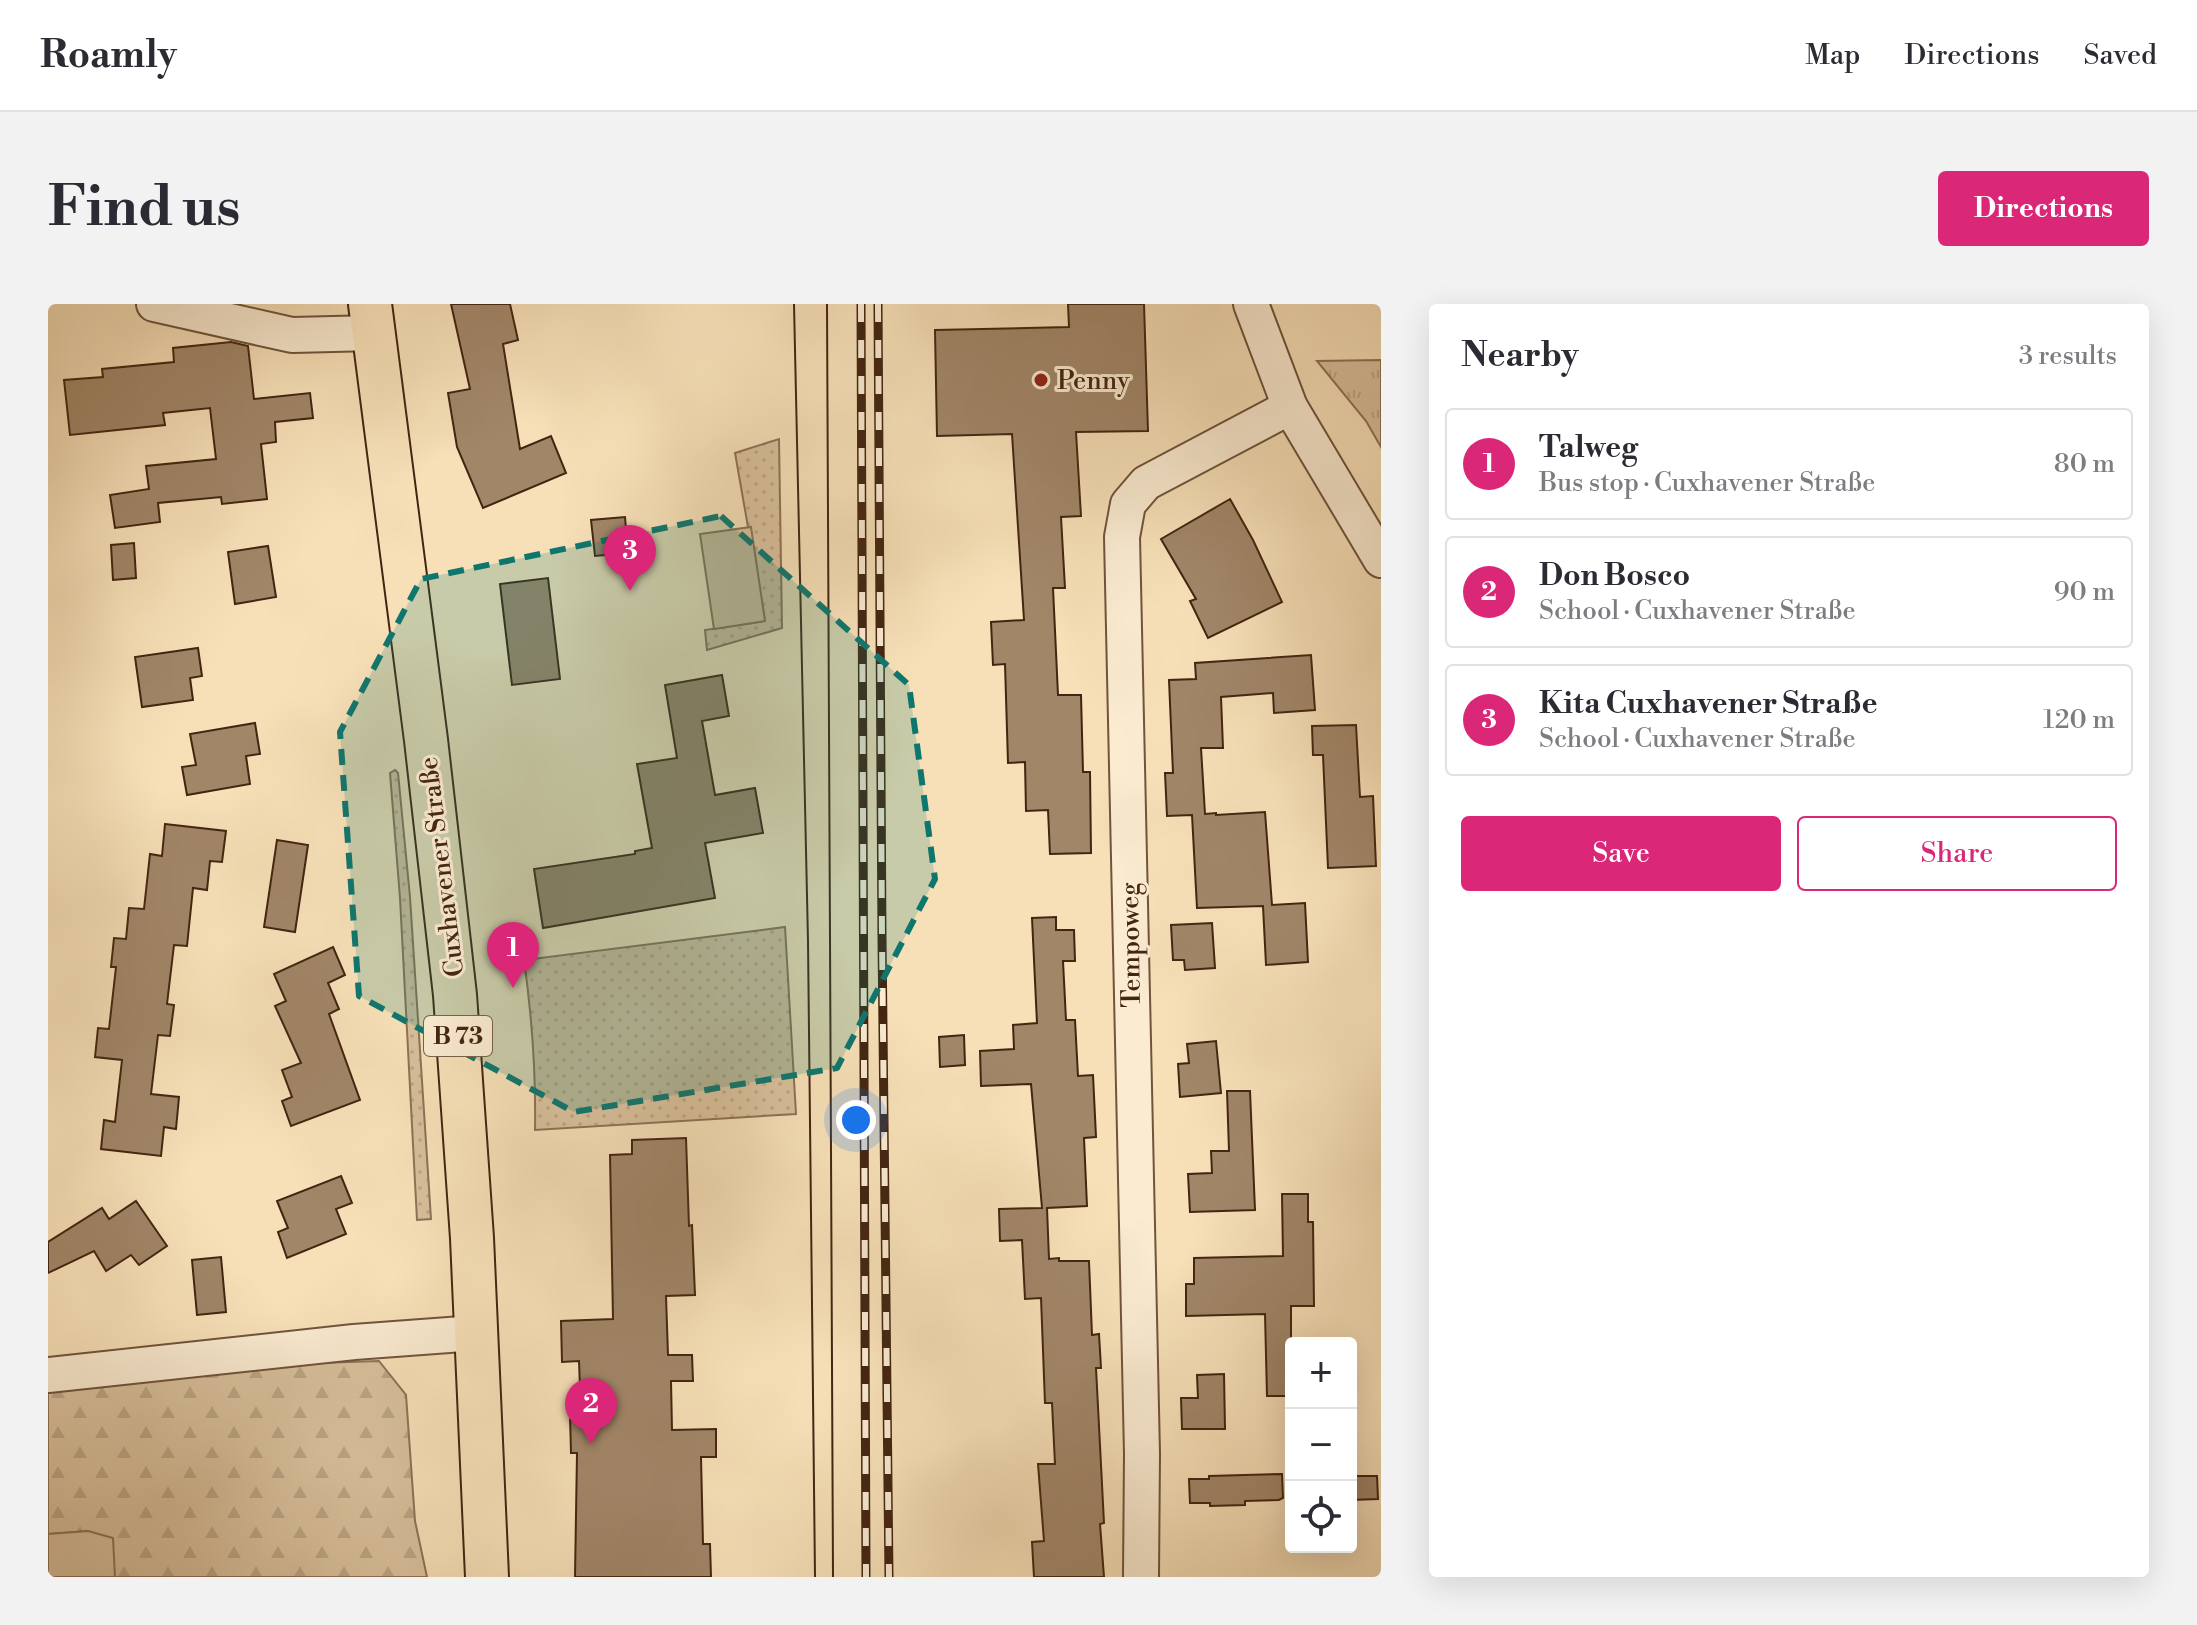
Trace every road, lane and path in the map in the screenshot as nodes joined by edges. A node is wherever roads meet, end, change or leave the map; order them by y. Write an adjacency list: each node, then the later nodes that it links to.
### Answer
1 (154, 304): 3 (street)
2 (1251, 304): 4 (street)
3 (372, 318): 6 (main road, Cuxhavener Straße / B 73)
4 (1290, 407): 5 (street); 9 (street, Tempoweg)
5 (1381, 560)
6 (476, 1333): 7 (street); 8 (main road, Cuxhavener Straße / B 73)
7 (48, 1375)
8 (487, 1577)
9 (1141, 1577)

